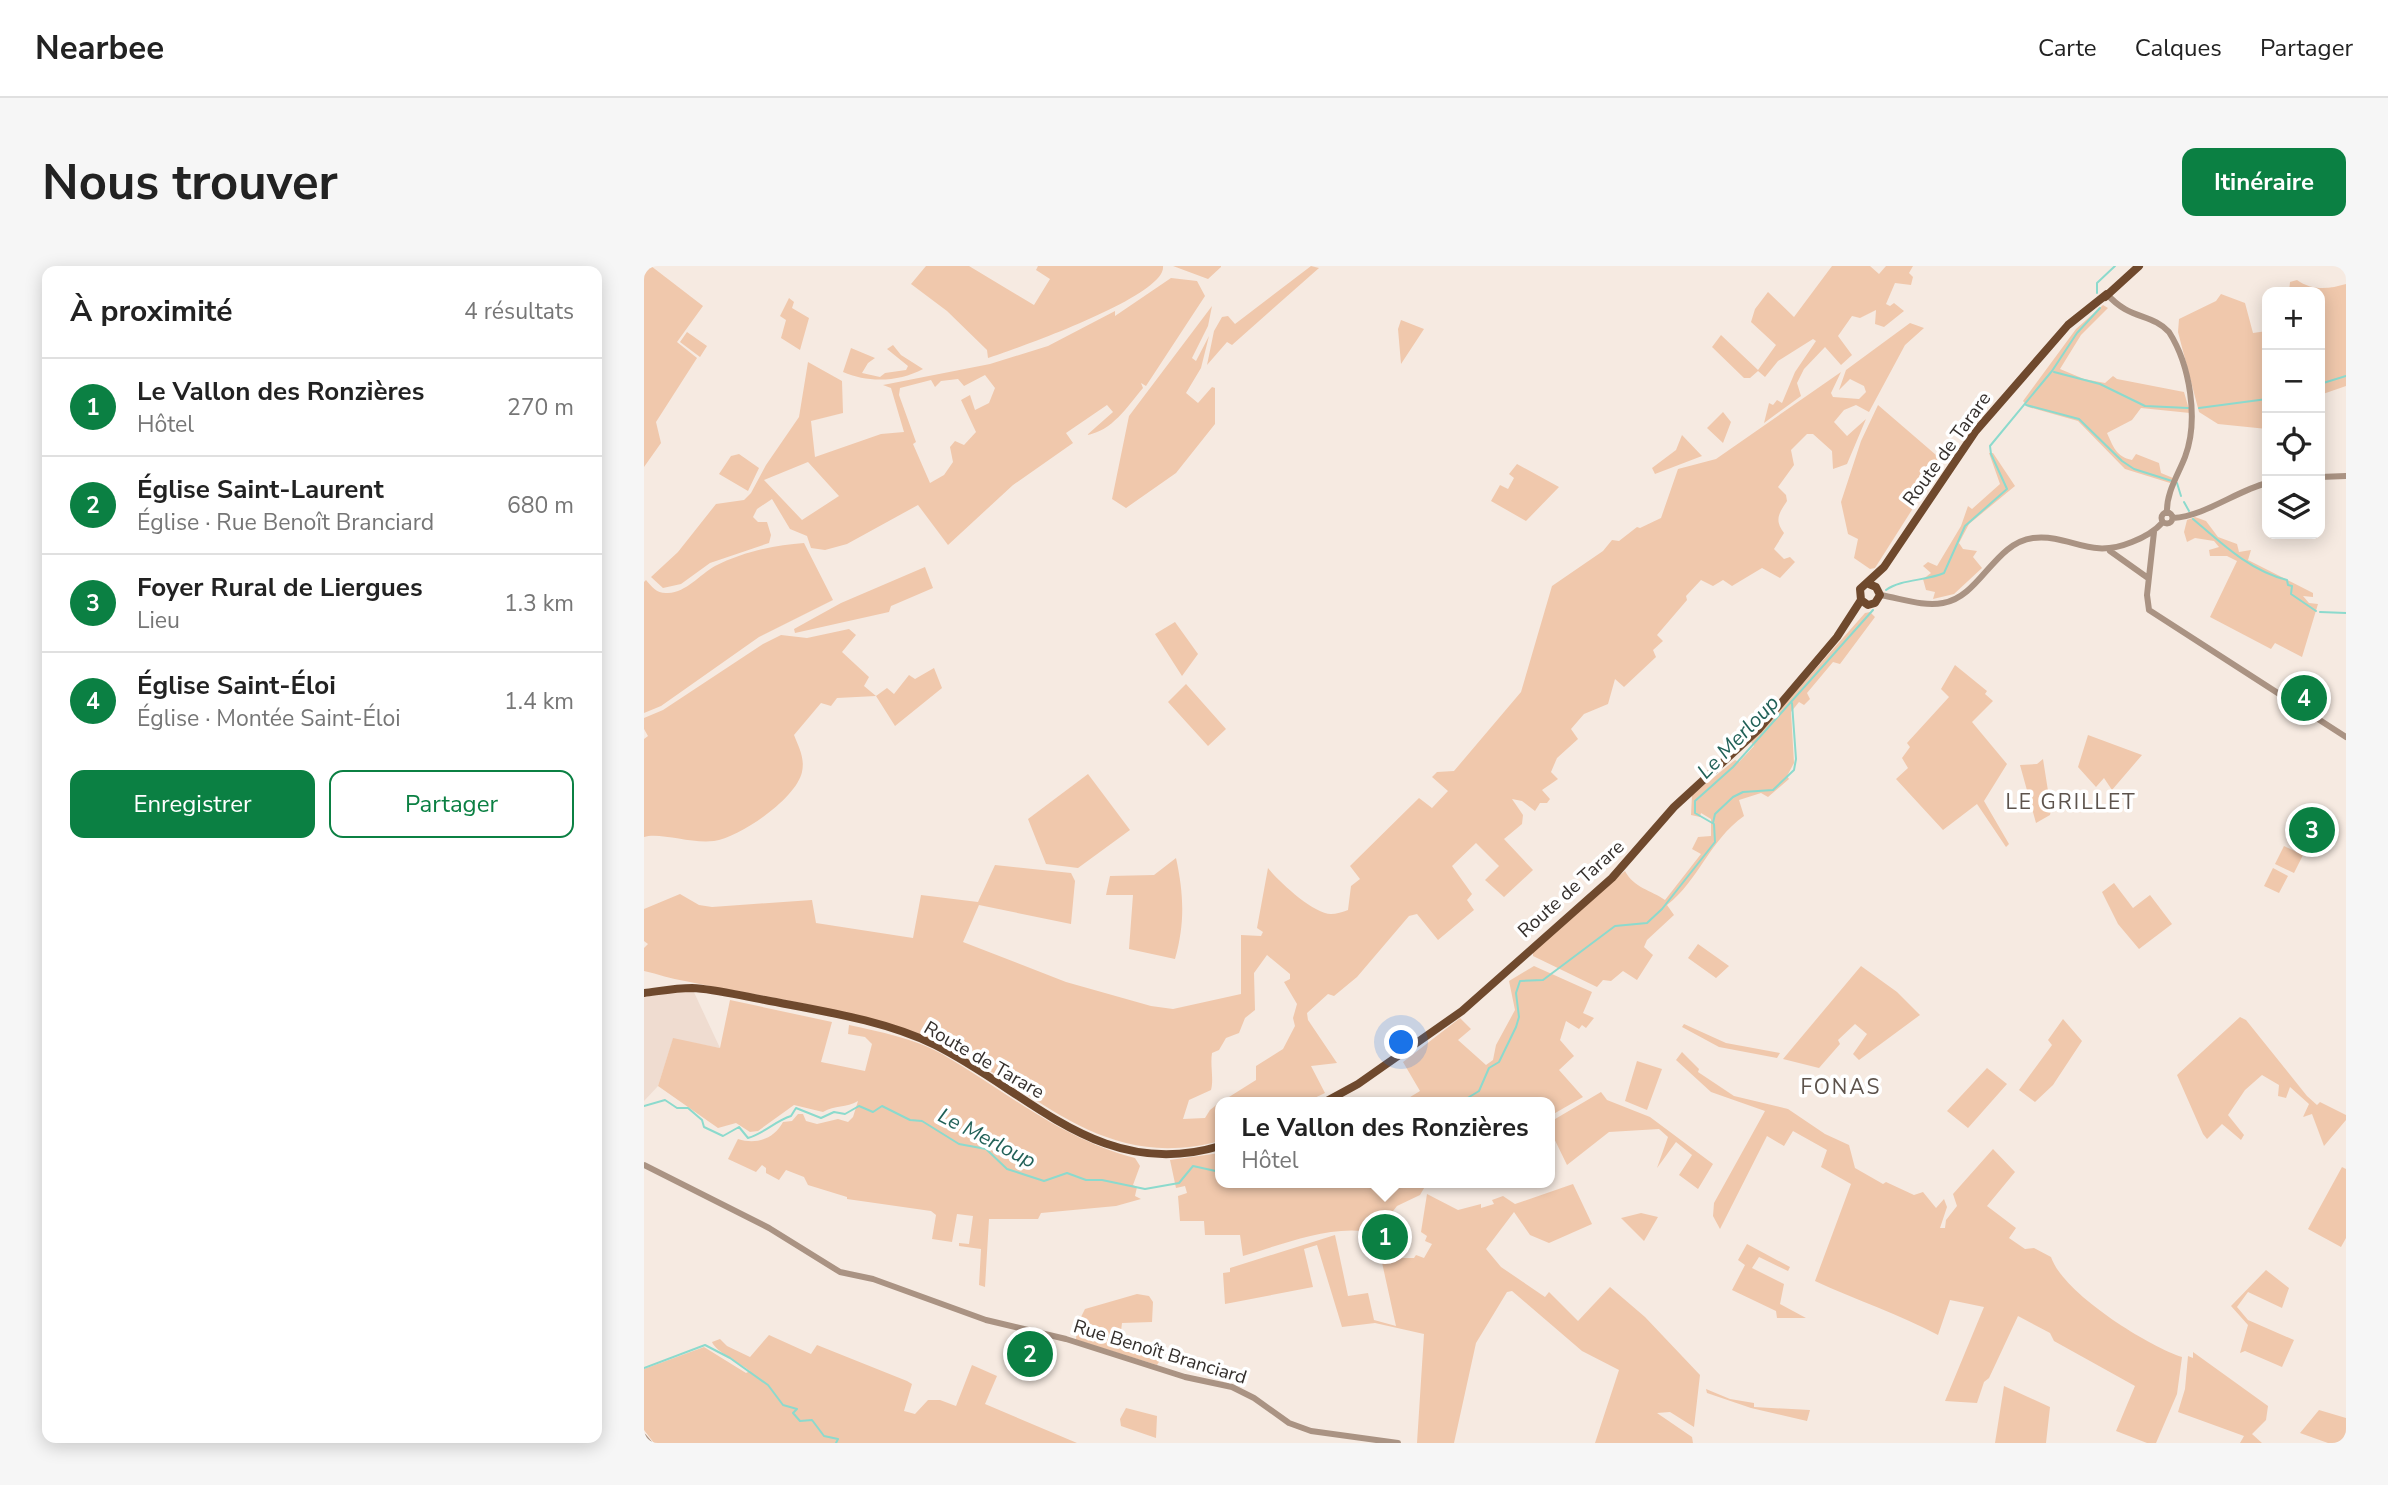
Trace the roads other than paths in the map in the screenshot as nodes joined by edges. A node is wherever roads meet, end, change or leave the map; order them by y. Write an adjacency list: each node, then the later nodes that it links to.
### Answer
1 (2139, 266): 2 (main road, Route de Tarare)
2 (2107, 294): 6 (street); 12 (main road, Route de Tarare)
3 (2346, 476): 4 (street)
4 (2325, 477)
5 (2262, 485): 7 (street)
6 (2166, 513): 7 (street); 8 (street)
7 (2173, 518): 8 (street)
8 (2163, 522): 9 (street)
9 (2154, 532): 10 (street); 11 (street)
10 (2110, 551): 11 (street); 12 (street)
11 (2148, 578): 14 (street)
12 (1875, 589): 13 (main road); 13 (main road, Route de Tarare)
13 (1863, 602): 16 (main road, Route de Tarare)
14 (2346, 737)
15 (644, 993): 17 (main road, Route de Tarare)
16 (1334, 1097)
17 (1215, 1147)
18 (644, 1166): 21 (street, Rue Benoît Branciard)
19 (644, 1437): 20 (street)
20 (649, 1443)
21 (1398, 1443)

